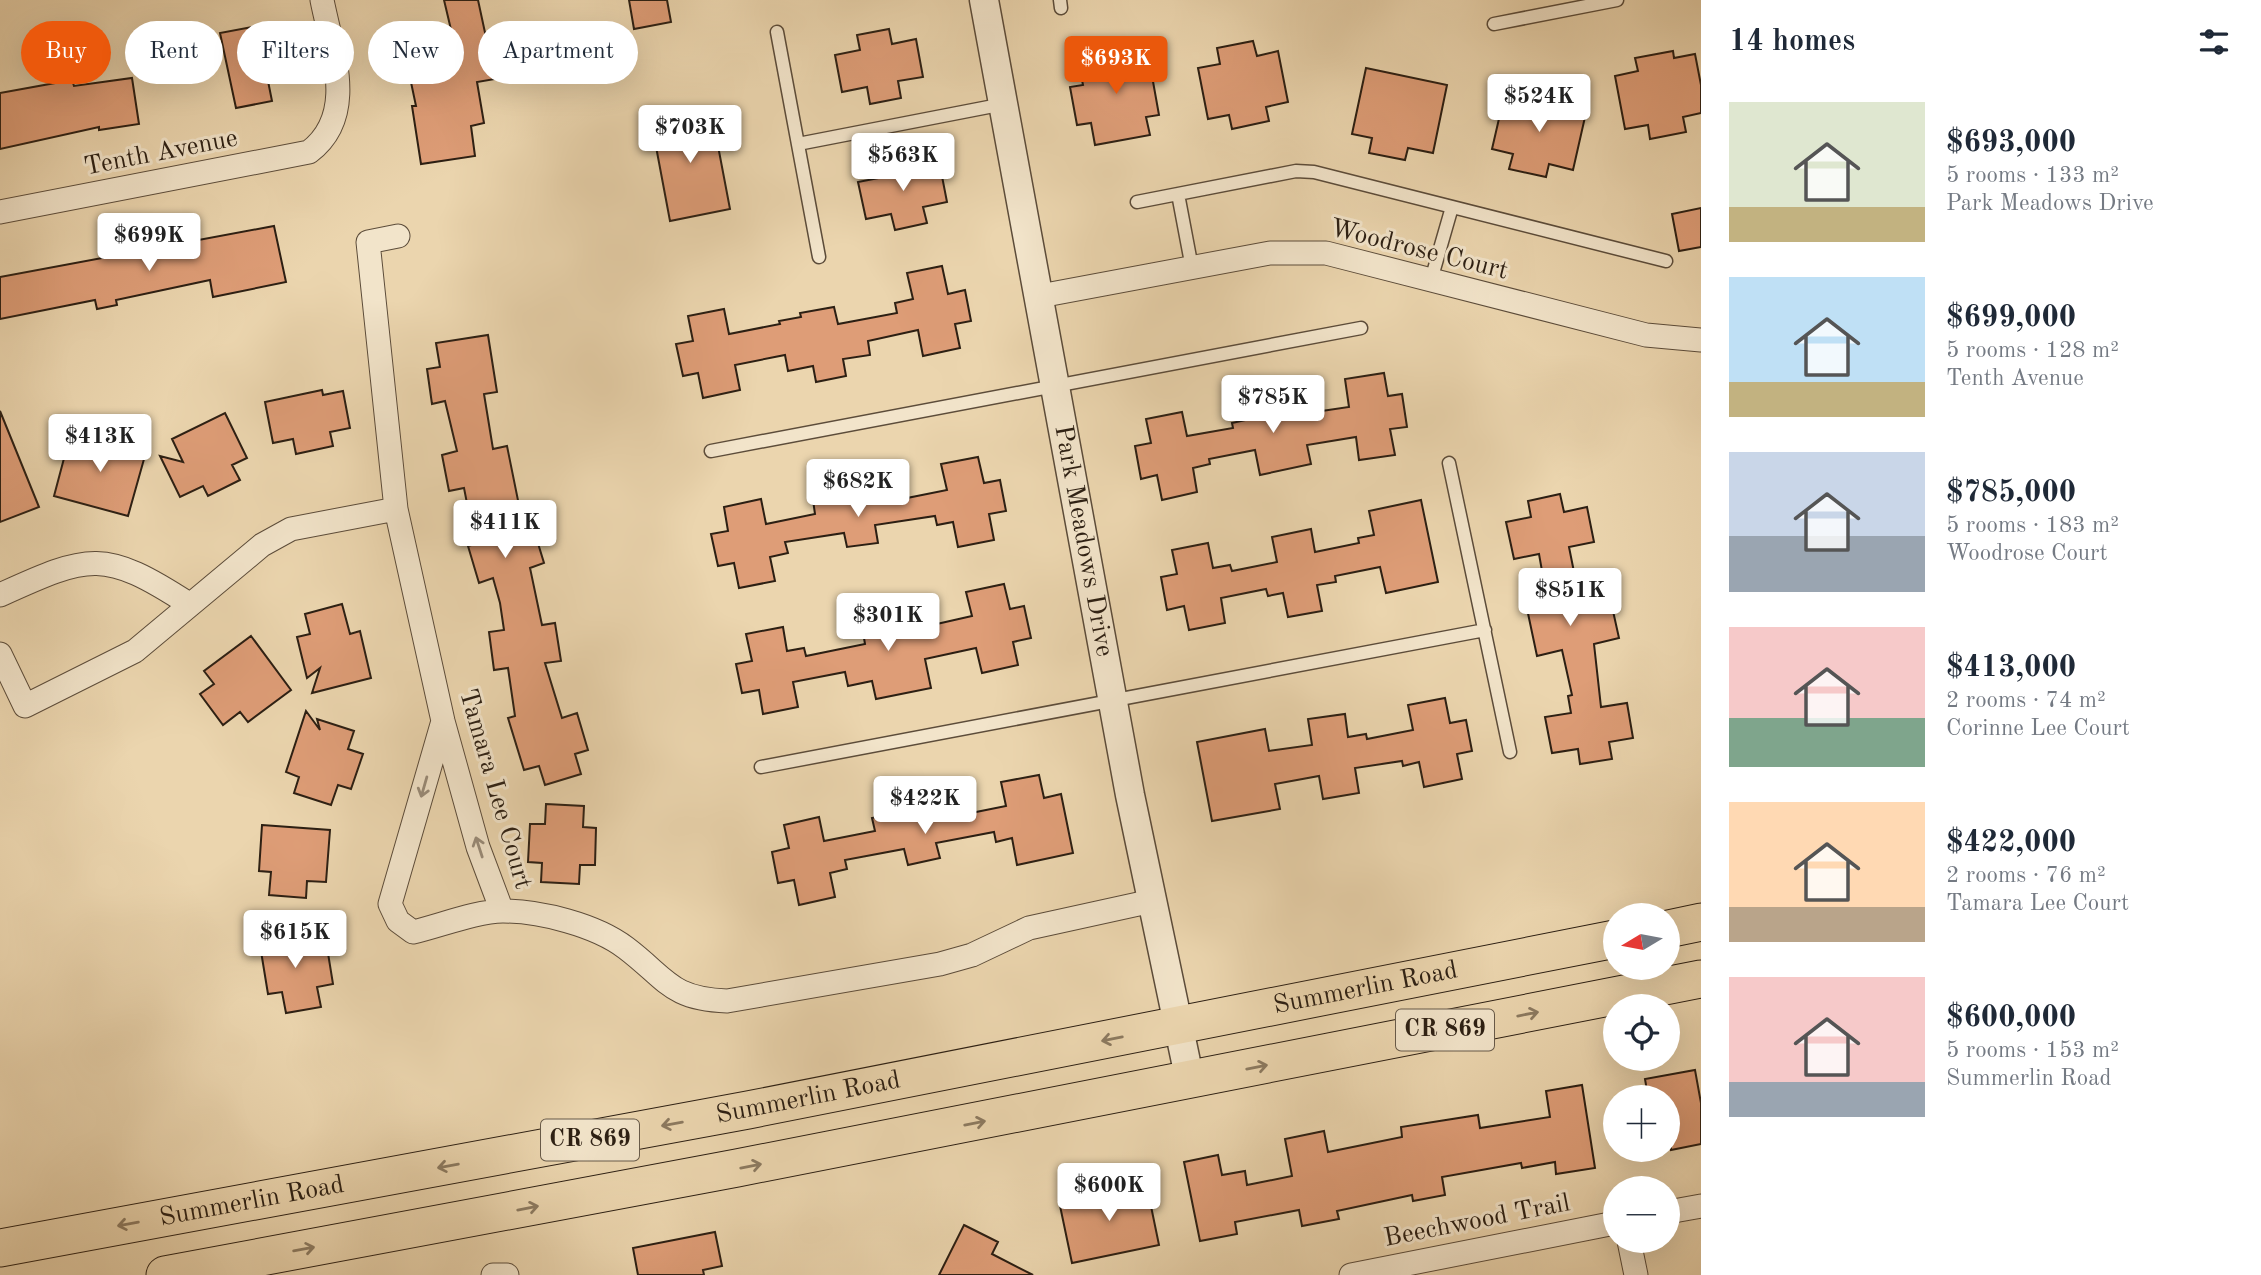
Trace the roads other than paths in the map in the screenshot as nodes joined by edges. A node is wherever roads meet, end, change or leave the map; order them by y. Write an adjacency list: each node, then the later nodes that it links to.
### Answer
1 (322, 0): 11 (street, Tenth Avenue)
2 (984, 0): 6 (street, Park Meadows Drive)
3 (1617, 0): 4 (lane)
4 (1494, 24)
5 (777, 32): 7 (lane)
6 (1004, 104): 7 (lane); 17 (street, Park Meadows Drive)
7 (798, 144): 13 (lane)
8 (1178, 194): 9 (lane); 10 (lane); 15 (lane)
9 (1137, 202)
10 (1452, 207): 14 (lane); 16 (lane)
11 (0, 212)
12 (398, 236): 23 (street, Tamara Lee Court)
13 (819, 257)
14 (1666, 261)
15 (1192, 268): 16 (street, Woodrose Court); 17 (street, Woodrose Court)
16 (1431, 281): 19 (street, Woodrose Court)
17 (1040, 296): 20 (street, Park Meadows Drive)
18 (1361, 328): 20 (lane)
19 (1701, 340)
20 (1057, 387): 21 (lane); 28 (street, Park Meadows Drive)
21 (711, 451)
22 (1449, 463): 26 (lane)
23 (396, 509): 25 (street); 29 (street, Tamara Lee Court)
24 (0, 595): 25 (street)
25 (189, 604): 27 (street)
26 (1485, 630): 28 (lane); 30 (lane)
27 (0, 654)
28 (1115, 700): 31 (lane); 32 (street, Park Meadows Drive)
29 (443, 721): 33 (street, Tamara Lee Court, one-way to 29); 33 (street, one-way to 33)
30 (1510, 752)
31 (761, 767)
32 (1152, 901): 33 (street, Tamara Lee Court); 38 (street, Park Meadows Drive)
33 (502, 911)
34 (1701, 922): 35 (main road)
35 (1680, 926)
36 (1603, 941): 38 (main road, Summerlin Road / CR 869)
37 (1701, 979): 39 (main road, CR 869, one-way to 37)
38 (1179, 1027): 39 (street, Park Meadows Drive); 43 (main road, Summerlin Road / CR 869, one-way to 43)
39 (1190, 1081): 45 (main road, CR 869, one-way to 39)
40 (1701, 1206): 41 (street)
41 (1680, 1210)
42 (1603, 1225): 48 (street, Beechwood Trail)
43 (0, 1248)
44 (1631, 1253): 49 (street)
45 (165, 1275)
46 (493, 1275): 47 (street)
47 (507, 1275)
48 (1350, 1275)
49 (1636, 1275)

